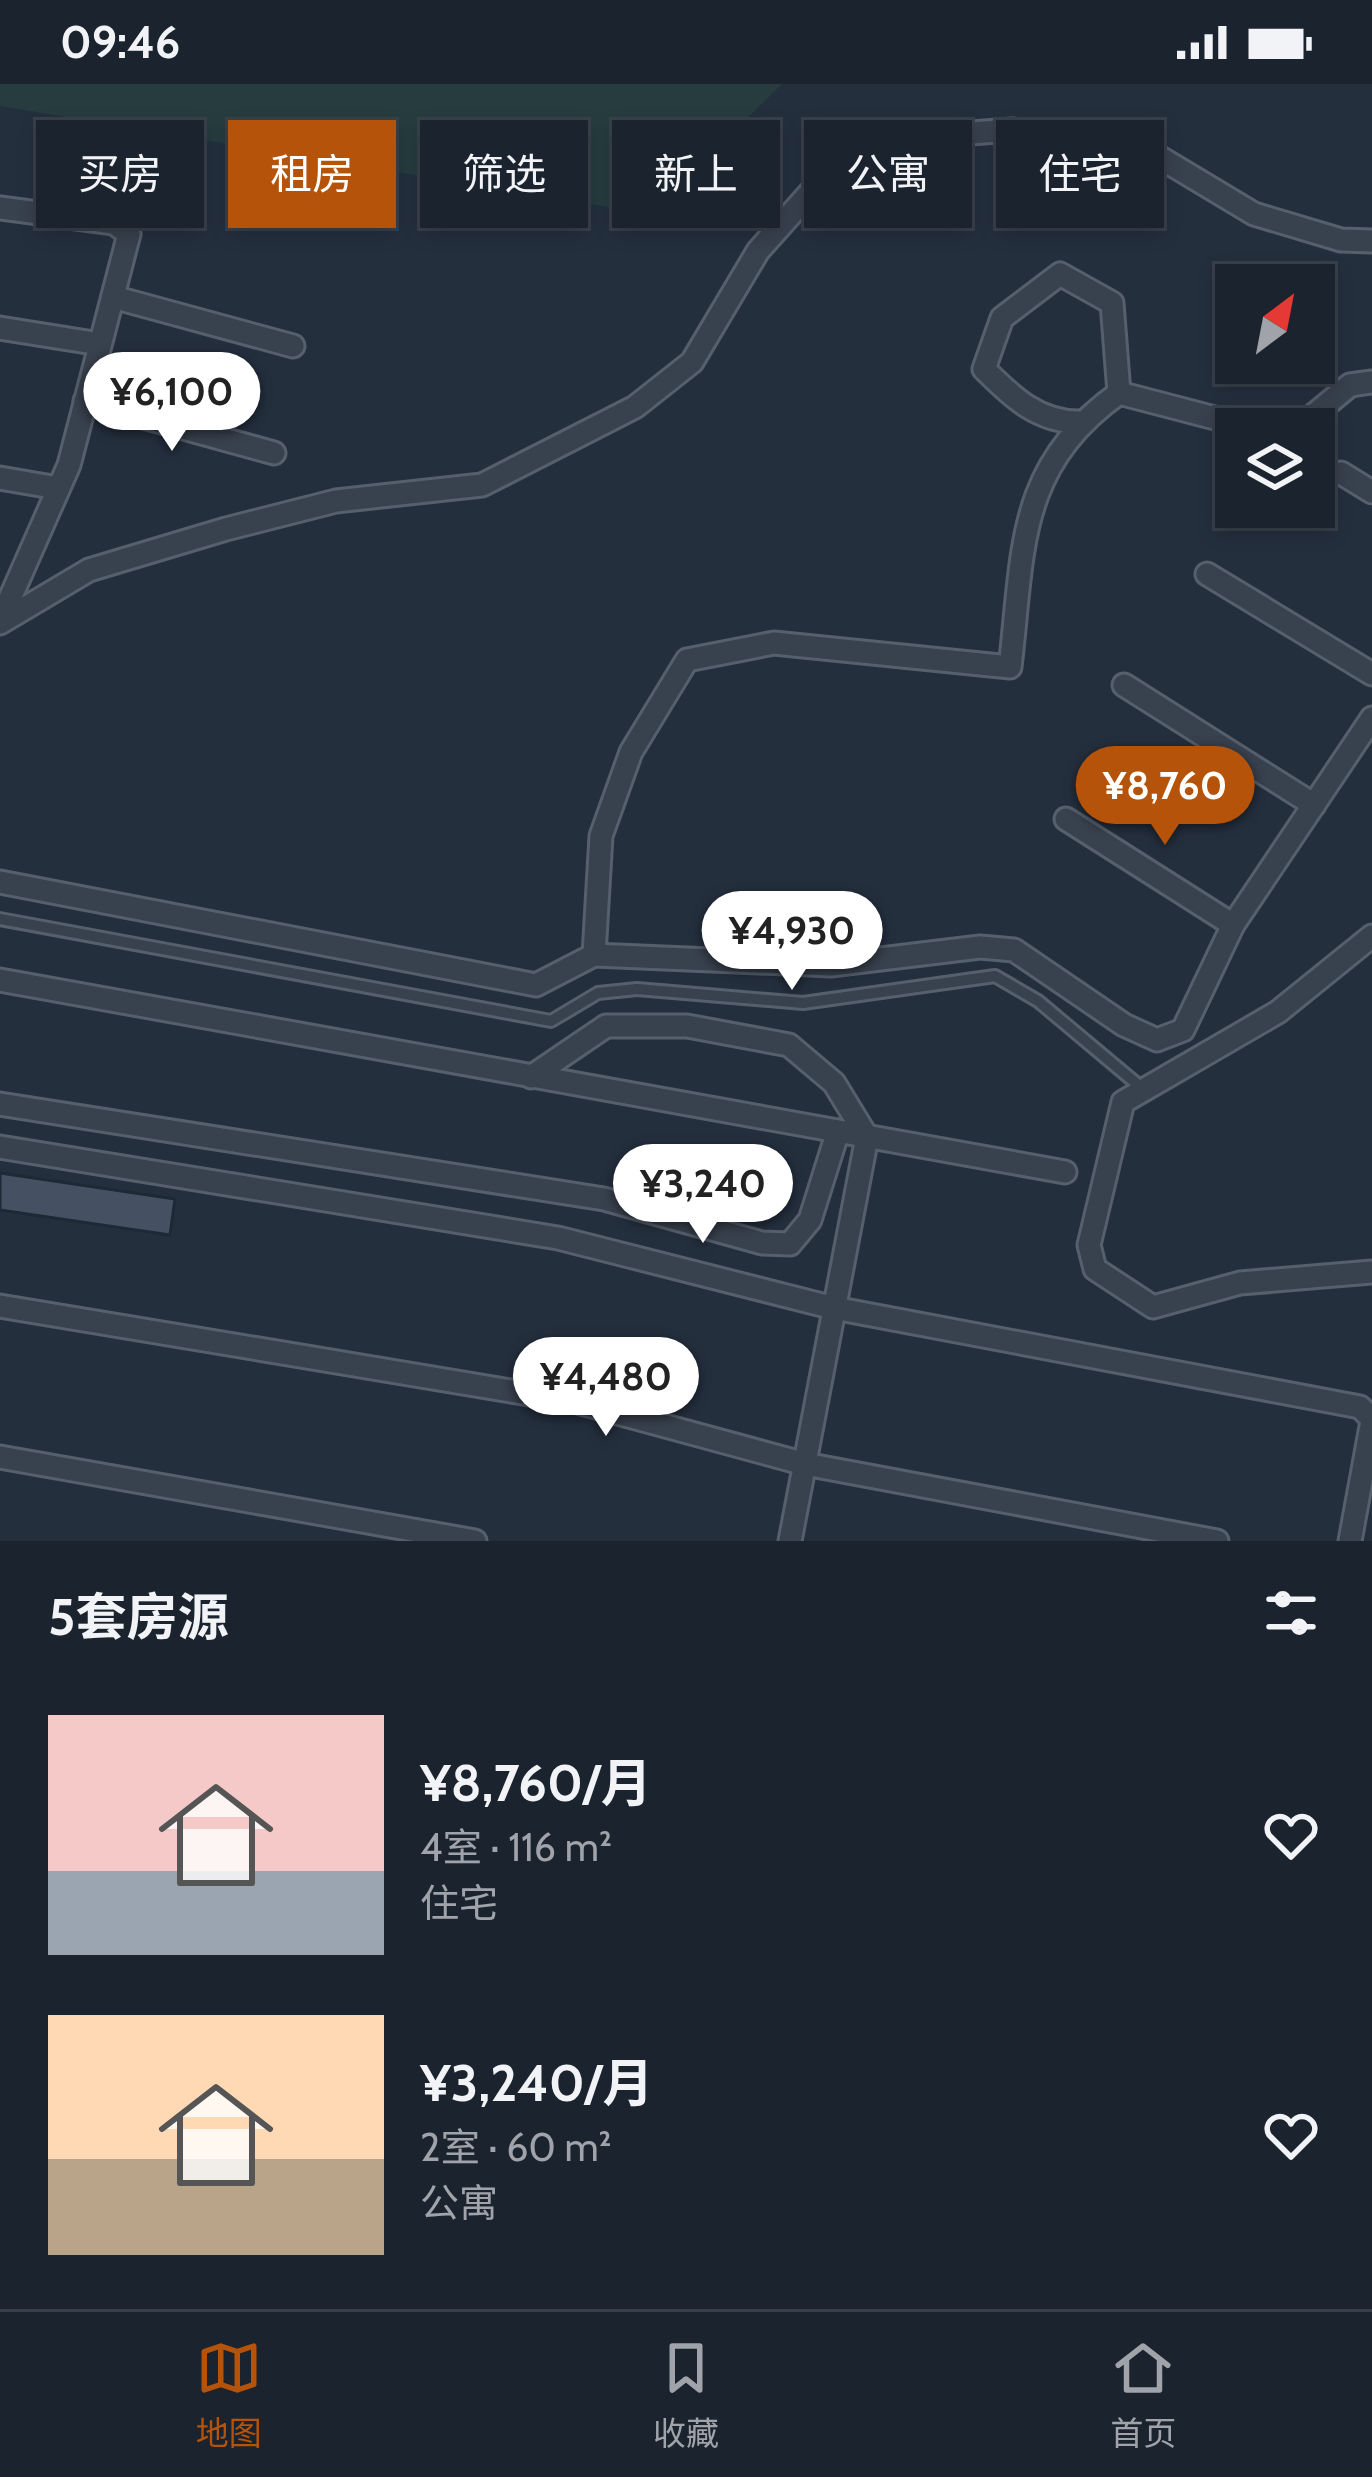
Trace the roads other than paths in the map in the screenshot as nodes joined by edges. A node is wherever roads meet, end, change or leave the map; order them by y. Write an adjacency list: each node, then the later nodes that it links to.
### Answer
1 (0, 208): 3 (street)
2 (1372, 241): 19 (street)
3 (112, 297): 5 (street); 6 (street)
4 (0, 328): 5 (street)
5 (100, 344): 9 (street)
6 (293, 346)
7 (1372, 382): 10 (street)
8 (1119, 393): 11 (street); 12 (street); 12 (street)
9 (86, 400): 13 (street); 16 (street)
10 (1322, 408)
11 (1215, 418)
12 (1078, 422): 29 (street)
13 (274, 453)
14 (1341, 473): 17 (street)
15 (0, 478): 16 (street)
16 (58, 488): 19 (street)
17 (1372, 492)
18 (1207, 574): 20 (street)
19 (0, 622)
20 (1372, 674)
21 (1124, 685): 23 (street)
22 (1372, 718): 23 (street)
23 (1314, 805): 27 (street)
24 (1066, 819): 27 (street)
25 (0, 882): 29 (street)
26 (0, 920): 32 (lane)
27 (1233, 925): 29 (street)
28 (1372, 936): 32 (street)
29 (594, 955)
30 (0, 980): 31 (street)
31 (531, 1077): 34 (street); 35 (street)
32 (1143, 1089): 38 (street)
33 (0, 1104): 34 (street)
34 (838, 1131): 35 (street)
35 (867, 1137): 37 (street); 40 (street)
36 (0, 1147): 40 (street)
37 (1065, 1172)
38 (1372, 1271)
39 (0, 1306): 43 (street)
40 (834, 1308): 41 (street); 43 (street)
41 (1372, 1420): 47 (street)
42 (0, 1457): 44 (street)
43 (805, 1464): 45 (street); 46 (street)
44 (475, 1541)
45 (790, 1541)
46 (1217, 1541)
47 (1350, 1541)

